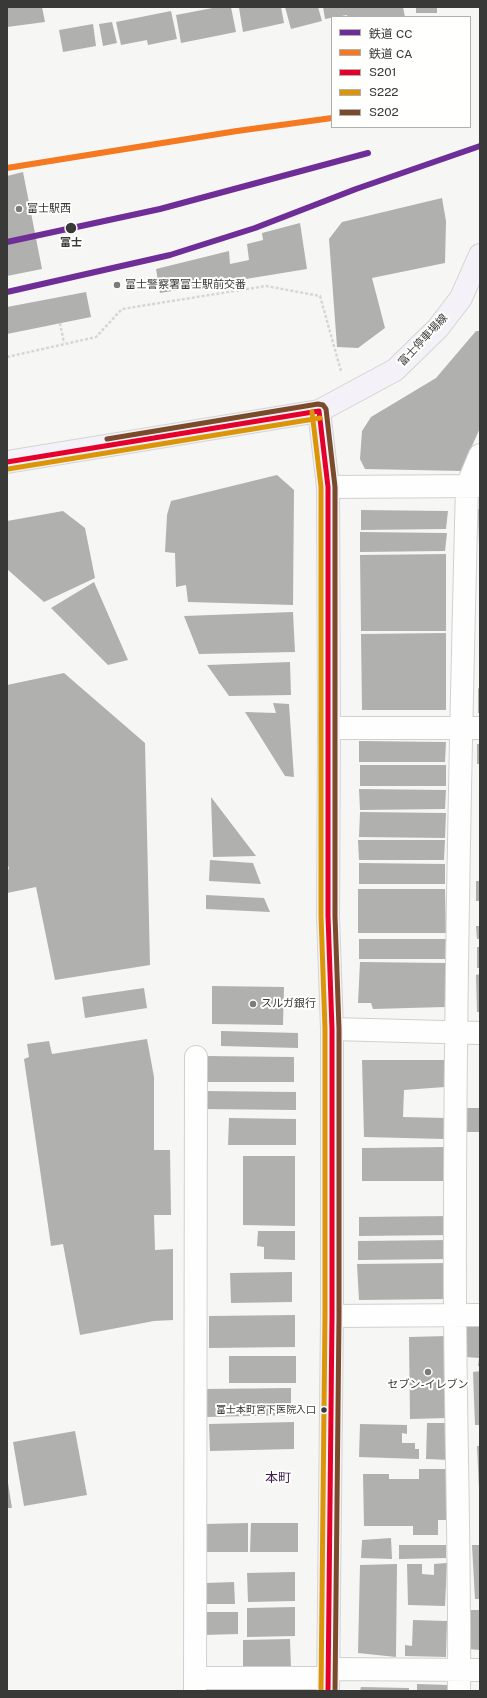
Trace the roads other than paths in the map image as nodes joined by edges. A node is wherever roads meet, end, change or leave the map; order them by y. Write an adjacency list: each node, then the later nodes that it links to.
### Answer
1 (480, 255): 2 (main road, 富士停車場線)
2 (319, 411): 4 (main road, 富士停車場線); 5 (main road)
3 (480, 455): 6 (street)
4 (7, 462)
5 (328, 486): 6 (street); 7 (main road)
6 (473, 486): 8 (street)
7 (329, 728): 8 (street); 9 (main road)
8 (470, 728): 10 (street)
9 (332, 1029): 10 (street); 15 (main road)
10 (456, 1032): 11 (street); 13 (street)
11 (480, 1033)
12 (196, 1057): 18 (street)
13 (455, 1314): 14 (street); 15 (street); 16 (street)
14 (480, 1314)
15 (332, 1316): 17 (main road)
16 (470, 1670): 17 (street); 19 (street)
17 (328, 1679): 18 (street)
18 (195, 1684)
19 (459, 1691)

